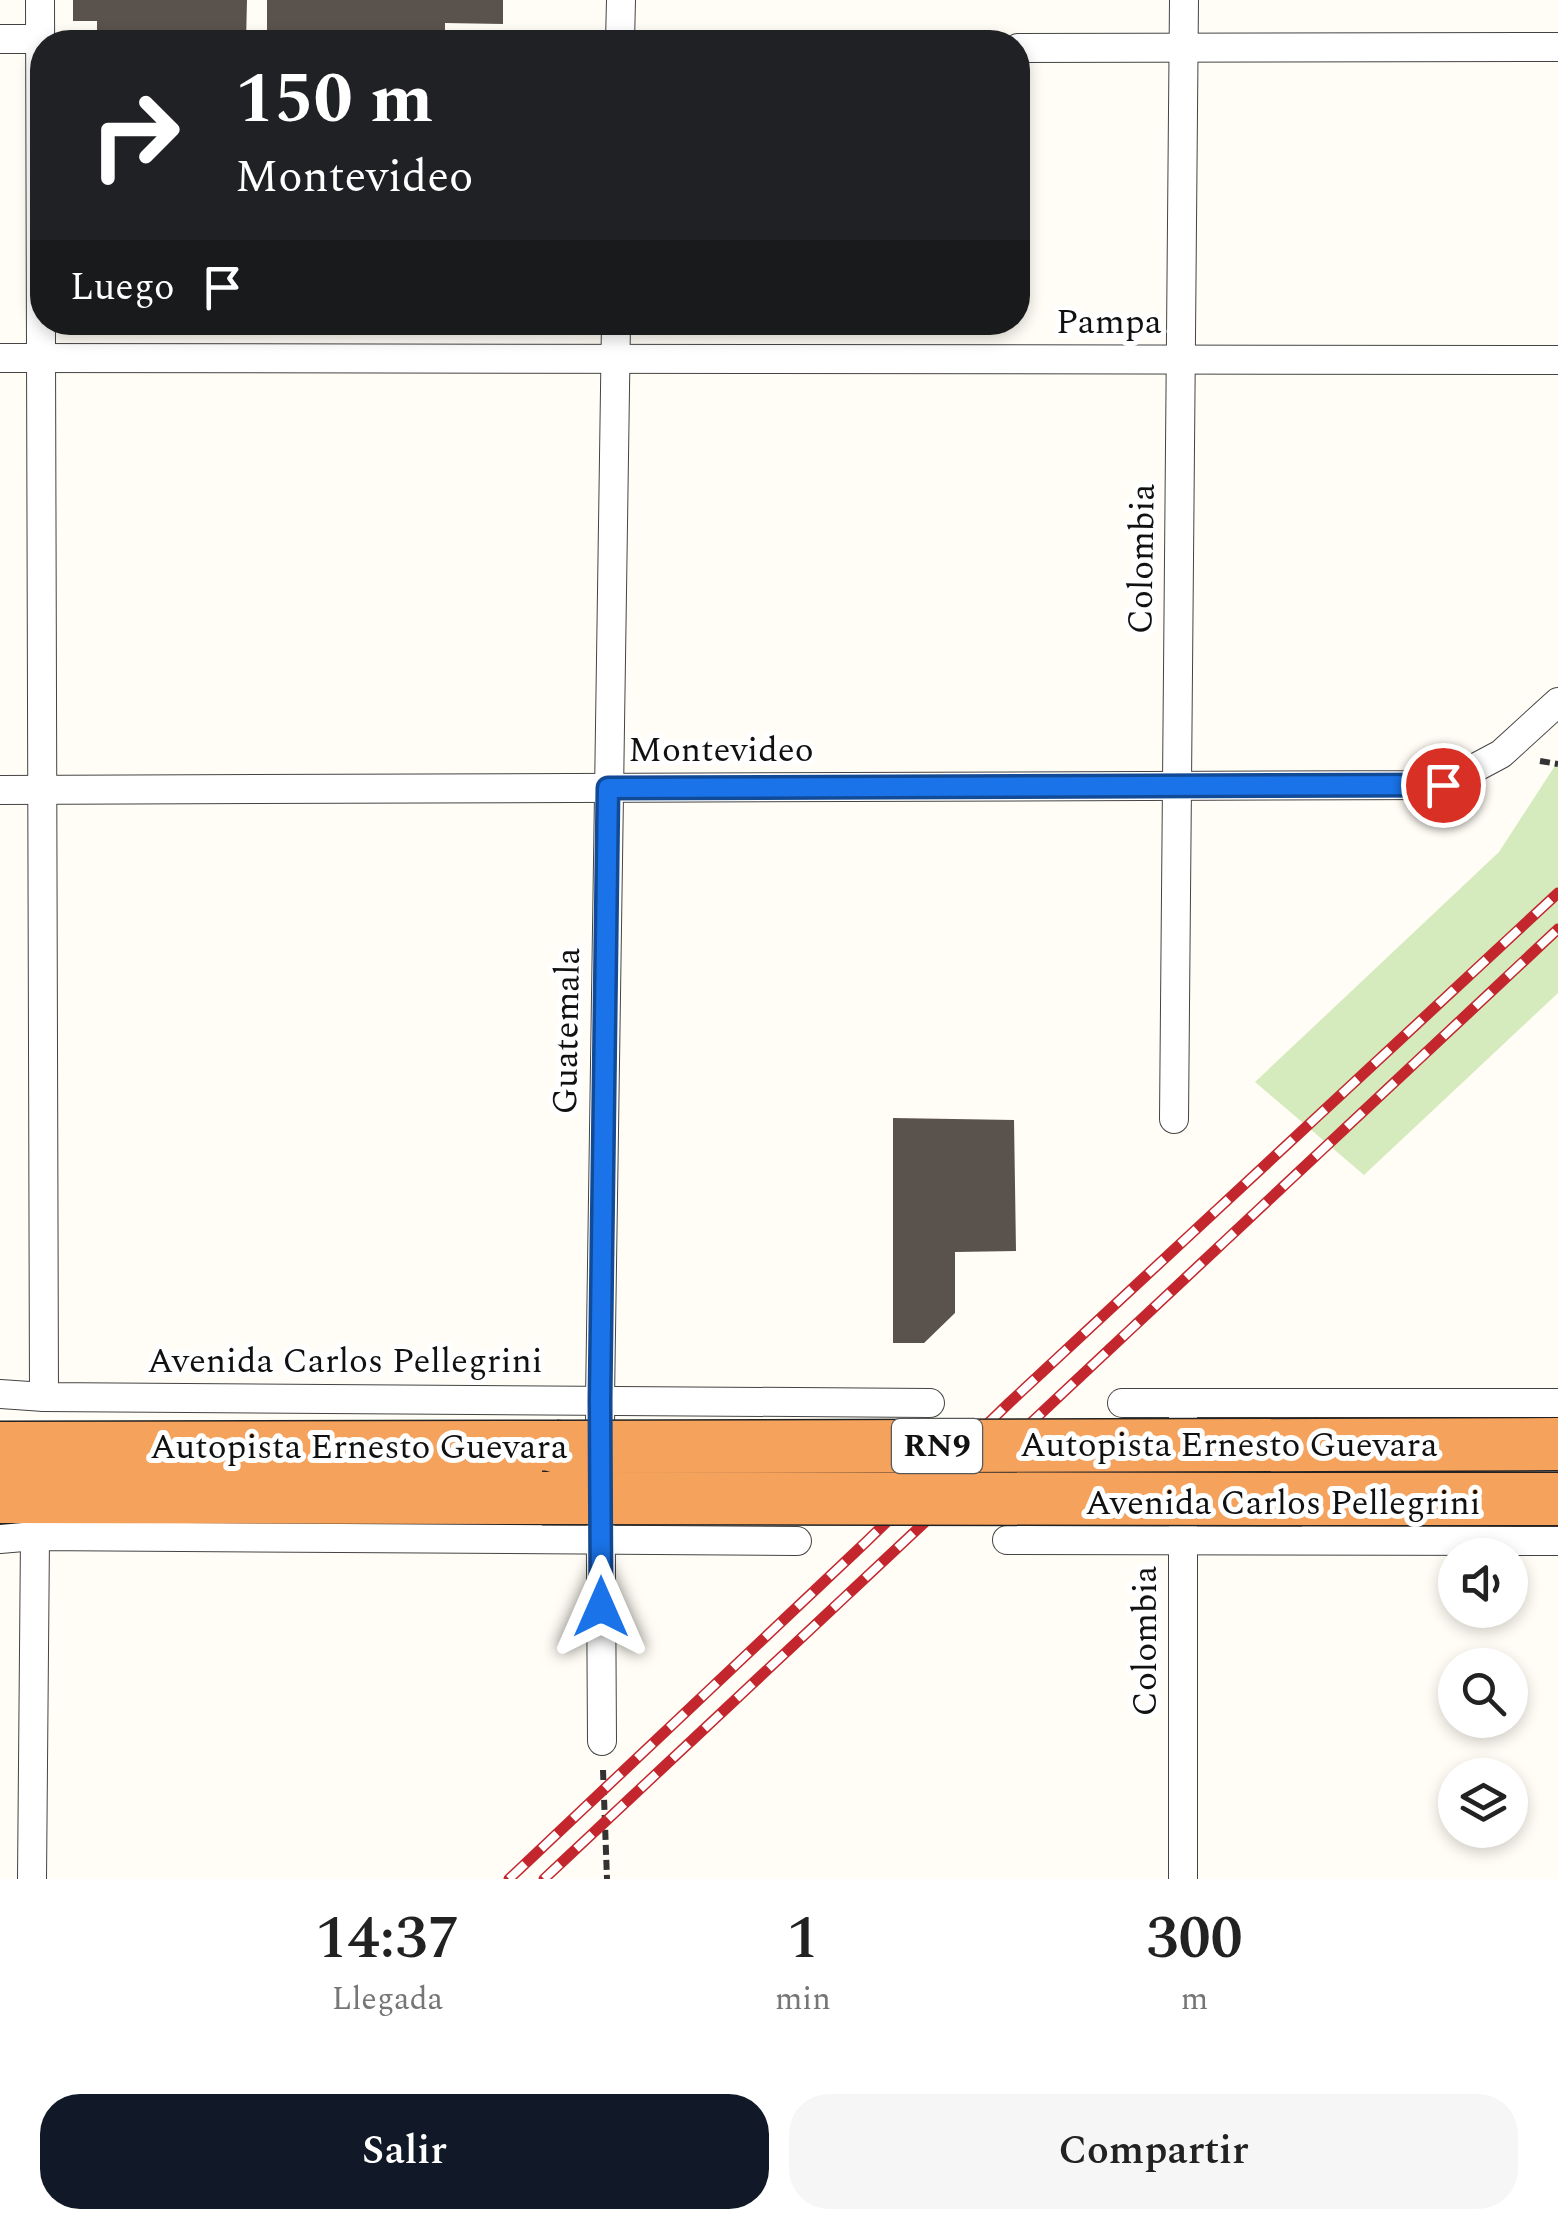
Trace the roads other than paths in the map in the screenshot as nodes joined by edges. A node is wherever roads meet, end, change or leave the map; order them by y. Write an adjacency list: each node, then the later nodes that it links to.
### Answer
1 (40, 0): 4 (street)
2 (621, 0): 5 (street)
3 (1184, 0): 10 (street, Colombia)
4 (40, 30)
5 (620, 30)
6 (0, 39): 7 (street)
7 (30, 39)
8 (1558, 47): 10 (street)
9 (1030, 48): 10 (street)
10 (1184, 48): 16 (street, Colombia)
11 (40, 335): 14 (street)
12 (616, 335): 15 (street, Guatemala)
13 (0, 358): 14 (street, Pampa)
14 (40, 358): 15 (street, Pampa); 22 (street)
15 (616, 359): 16 (street, Pampa); 20 (street, Guatemala)
16 (1181, 360): 17 (street, Pampa); 19 (street, Colombia)
17 (1558, 360)
18 (1558, 702): 19 (street, Montevideo)
19 (1177, 786): 20 (street, Montevideo); 23 (street, Colombia)
20 (608, 788): 22 (street, Montevideo); 26 (street, Guatemala)
21 (0, 790): 22 (street, Montevideo)
22 (43, 790): 25 (street)
23 (1174, 1120)
24 (0, 1394): 25 (street, Avenida Carlos Pellegrini)
25 (44, 1397): 26 (street, Avenida Carlos Pellegrini)
26 (600, 1400): 27 (street, Avenida Carlos Pellegrini); 37 (street, Guatemala)
27 (930, 1403)
28 (1122, 1403): 30 (street)
29 (1558, 1403): 30 (street)
30 (1183, 1404): 41 (street, Colombia)
31 (1558, 1444): 32 (highway, Autopista Ernesto Guevara / RN9, bridge)
32 (0, 1448)
33 (0, 1497): 34 (highway, Autopista Ernesto Guevara / RN9, bridge)
34 (1558, 1499)
35 (35, 1536): 36 (street); 37 (street); 43 (street)
36 (0, 1539)
37 (601, 1540): 40 (street); 42 (street, Guatemala)
38 (1007, 1540): 41 (street, Avenida Carlos Pellegrini)
39 (1558, 1540): 41 (street, Avenida Carlos Pellegrini)
40 (797, 1542)
41 (1183, 1542): 44 (street, Colombia)
42 (602, 1742)
43 (32, 1879)
44 (1183, 1879)

